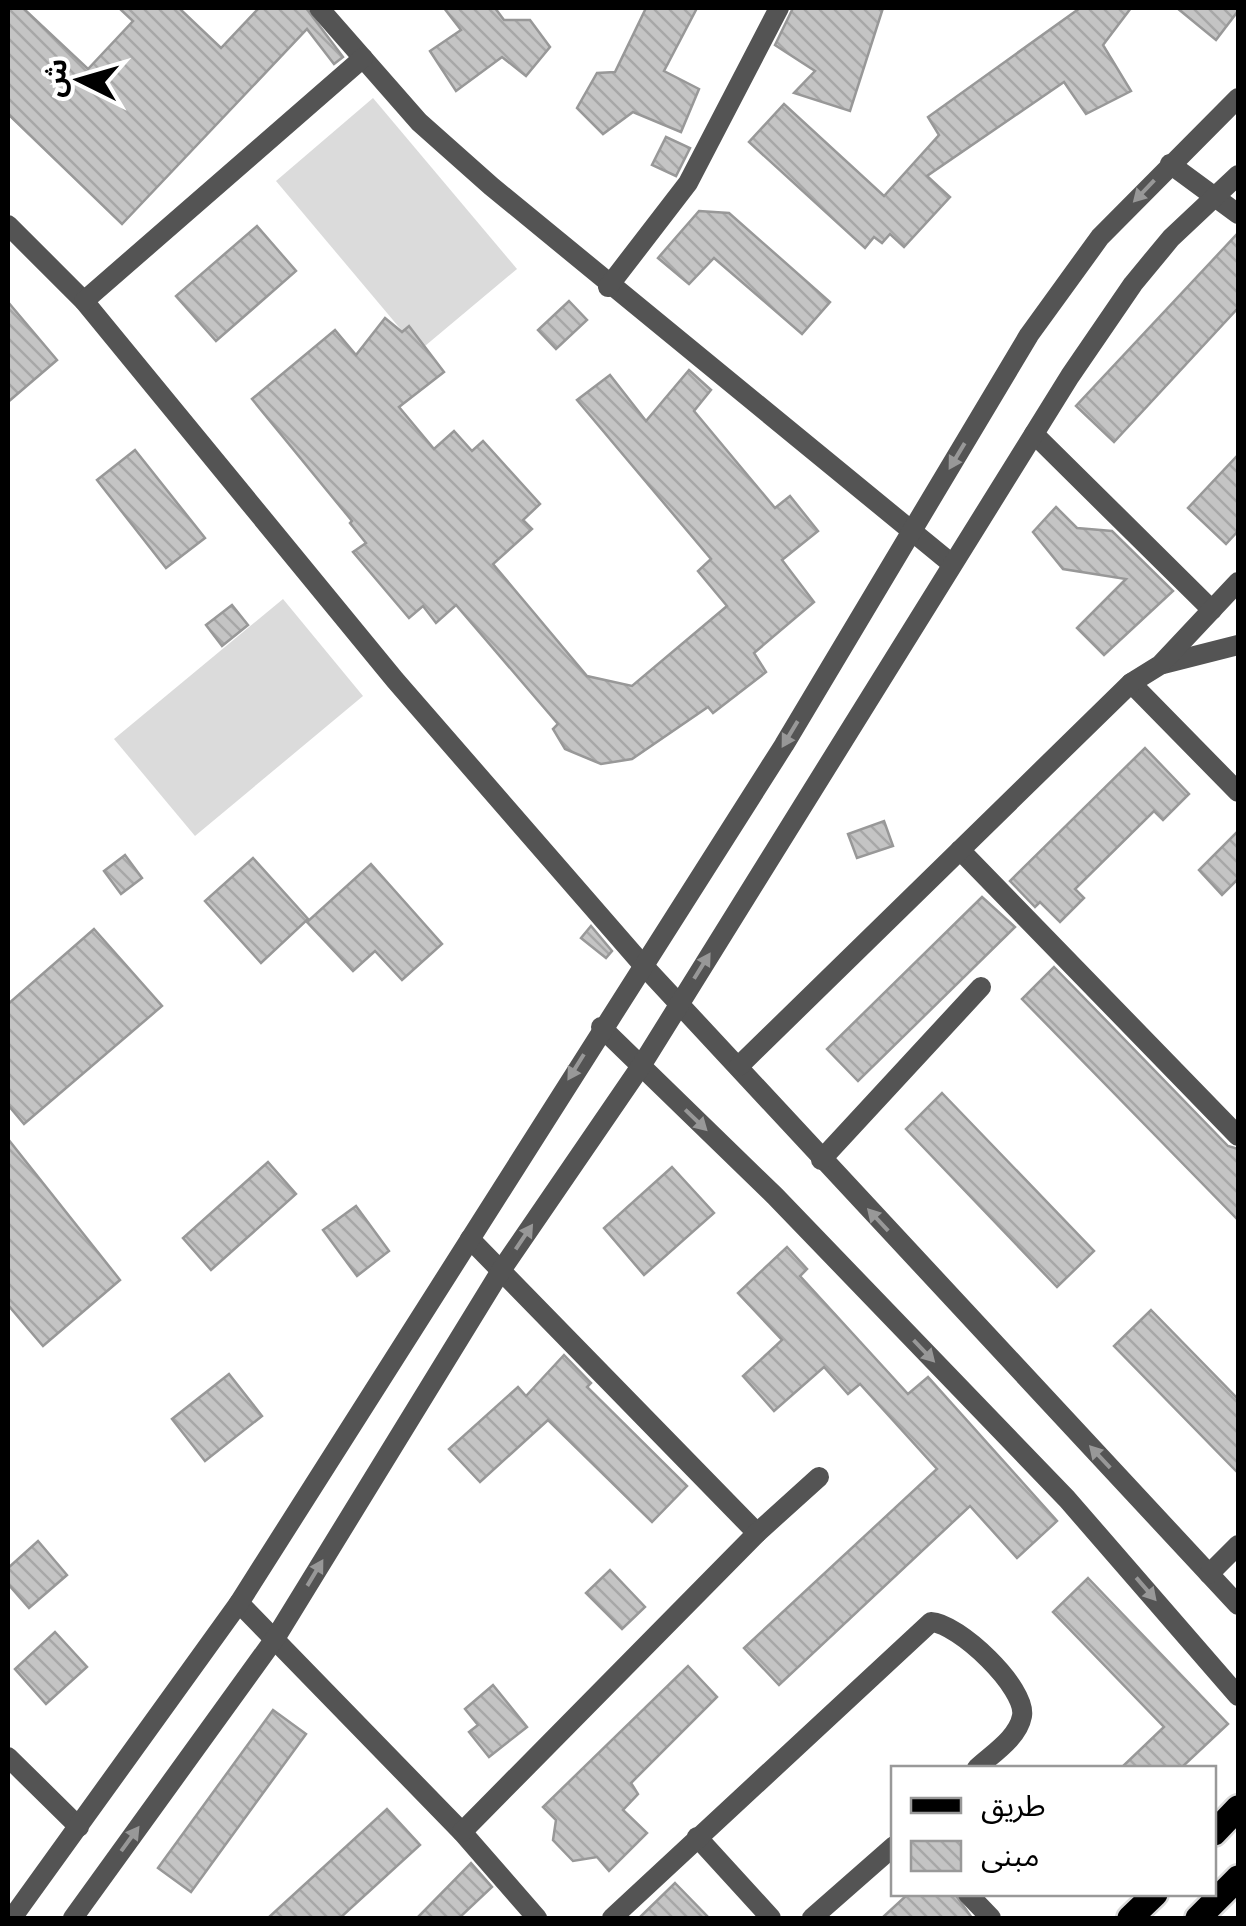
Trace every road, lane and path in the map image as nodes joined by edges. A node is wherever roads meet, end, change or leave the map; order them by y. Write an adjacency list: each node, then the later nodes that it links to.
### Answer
1 (318, 8): 3 (street)
2 (779, 8): 10 (street)
3 (363, 58): 10 (street); 11 (street)
4 (1238, 98): 5 (street)
5 (1170, 164): 7 (street); 13 (street, one-way to 13)
6 (1238, 176): 7 (street)
7 (1217, 197): 8 (street); 12 (street)
8 (1238, 214)
9 (8, 225): 11 (street)
10 (608, 287): 13 (street)
11 (84, 301): 22 (street)
12 (1034, 434): 14 (street); 16 (street)
13 (913, 530): 14 (street); 22 (street, one-way to 22)
14 (952, 564): 24 (street, one-way to 14)
15 (1238, 582): 16 (street)
16 (1212, 610): 18 (street)
17 (1238, 645): 18 (street)
18 (1160, 665): 19 (street)
19 (1131, 682): 20 (street); 21 (street)
20 (1238, 792)
21 (960, 850): 27 (street); 28 (street)
22 (642, 964): 24 (street); 25 (street)
23 (981, 987): 29 (street)
24 (680, 1002): 26 (street); 27 (street)
25 (602, 1028): 26 (street); 30 (street, one-way to 30)
26 (641, 1066): 31 (street, one-way to 26); 39 (street, one-way to 39)
27 (739, 1066): 29 (street)
28 (1238, 1136)
29 (821, 1160): 35 (street, one-way to 29)
30 (470, 1239): 31 (street); 36 (street)
31 (502, 1269): 33 (street); 38 (street, one-way to 31)
32 (819, 1477): 33 (street)
33 (757, 1533): 45 (street)
34 (1238, 1545): 35 (street)
35 (1209, 1574): 37 (street)
36 (239, 1602): 38 (street); 43 (street)
37 (1238, 1605)
38 (276, 1637): 45 (street); 52 (street, one-way to 38)
39 (1238, 1696)
40 (8, 1757): 43 (street)
41 (978, 1766): 46 (street)
42 (1238, 1808): 44 (main road)
43 (79, 1826): 51 (street)
44 (1216, 1831)
45 (462, 1832): 53 (street)
46 (697, 1837): 54 (street); 55 (street)
47 (891, 1849): 56 (street)
48 (1238, 1878): 59 (main road)
49 (970, 1896): 57 (street)
50 (1153, 1896): 58 (main road)
51 (12, 1918)
52 (73, 1918)
53 (538, 1918)
54 (612, 1918)
55 (771, 1918)
56 (812, 1918)
57 (991, 1918)
58 (1130, 1918)
59 (1198, 1918)

